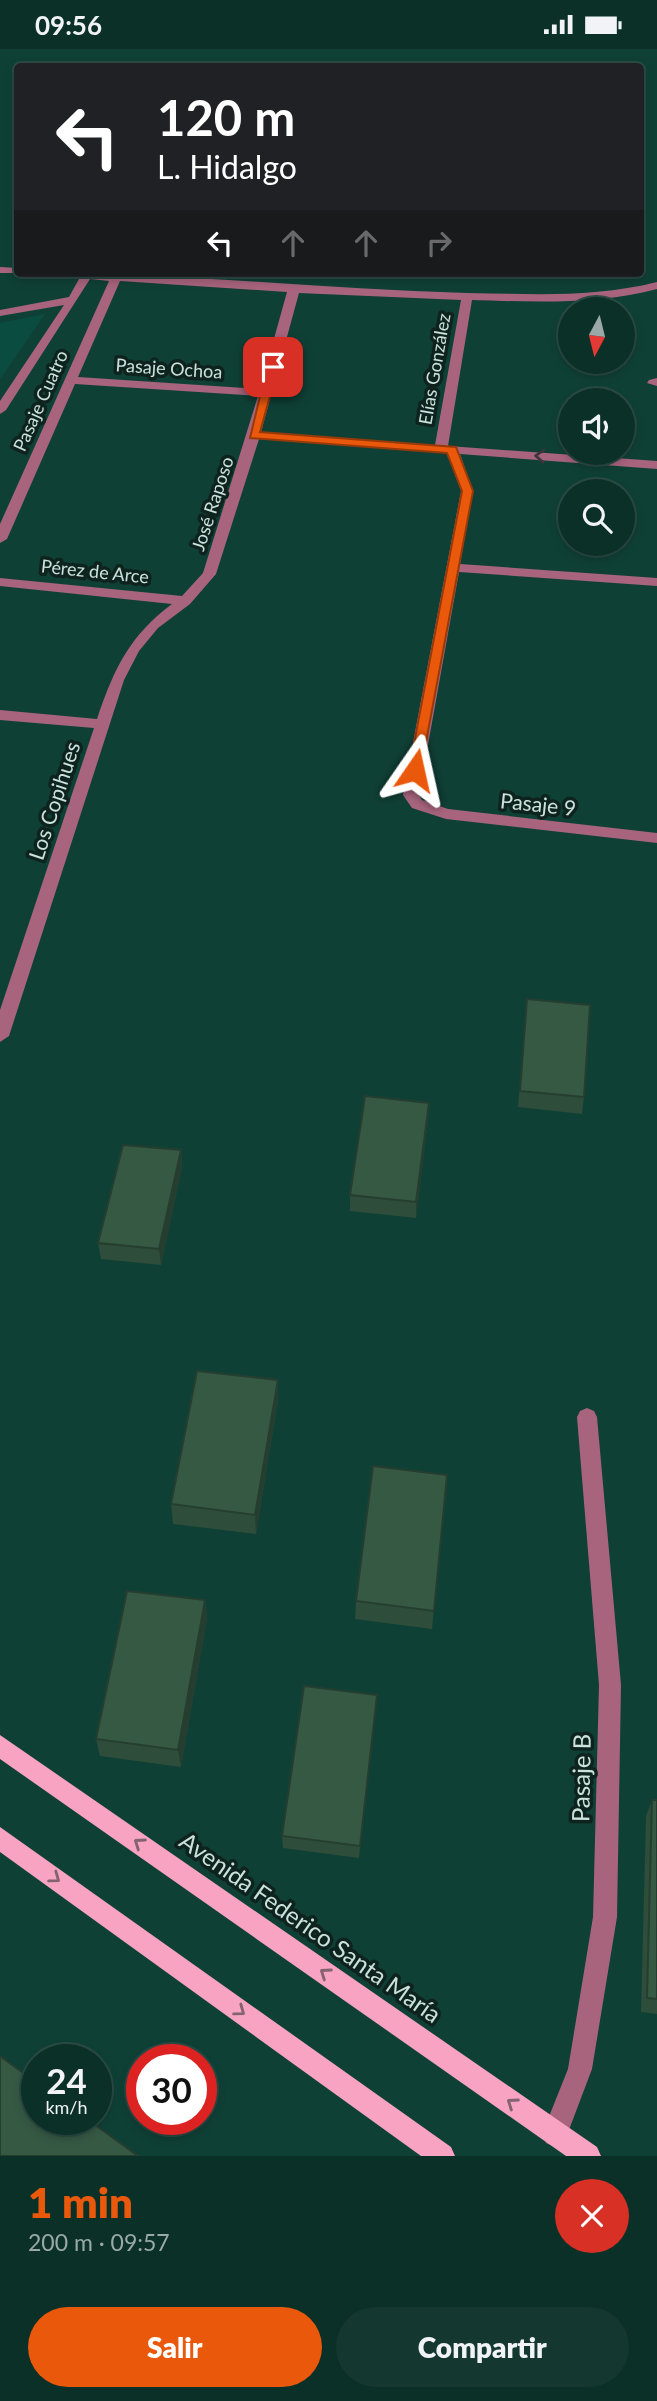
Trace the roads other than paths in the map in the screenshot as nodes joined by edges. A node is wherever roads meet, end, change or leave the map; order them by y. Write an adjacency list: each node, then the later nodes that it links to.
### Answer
1 (85, 277): 7 (street)
2 (101, 277): 3 (street)
3 (116, 278): 5 (street); 9 (street, Pasaje Cuatro)
4 (657, 285): 6 (street)
5 (294, 288): 6 (street); 10 (street, José Raposo)
6 (467, 296): 13 (street, Elías González)
7 (73, 300): 8 (street); 11 (street)
8 (0, 313)
9 (69, 380): 10 (street, Pasaje Ochoa); 15 (street, Pasaje Cuatro)
10 (265, 393): 12 (street, José Raposo)
11 (0, 409)
12 (254, 435): 13 (street); 19 (street, José Raposo)
13 (446, 449): 14 (street, one-way to 13); 16 (street, Elías González)
14 (657, 464)
15 (0, 539)
16 (453, 568): 18 (street); 22 (street, Elías González)
17 (0, 582): 19 (street, Pérez de Arce)
18 (657, 582)
19 (185, 601): 21 (street, Los Copihues)
20 (0, 715): 21 (street)
21 (102, 724): 24 (street, Los Copihues)
22 (417, 804): 23 (street, Pasaje 9)
23 (657, 838)
24 (0, 1036)
25 (587, 1417): 28 (street, Pasaje B)
26 (0, 1746): 28 (main road, Avenida Federico Santa María, one-way to 26)
27 (0, 1838): 29 (main road, one-way to 29)
28 (555, 2134): 30 (main road, Avenida Federico Santa María)
29 (442, 2156)
30 (588, 2156)

